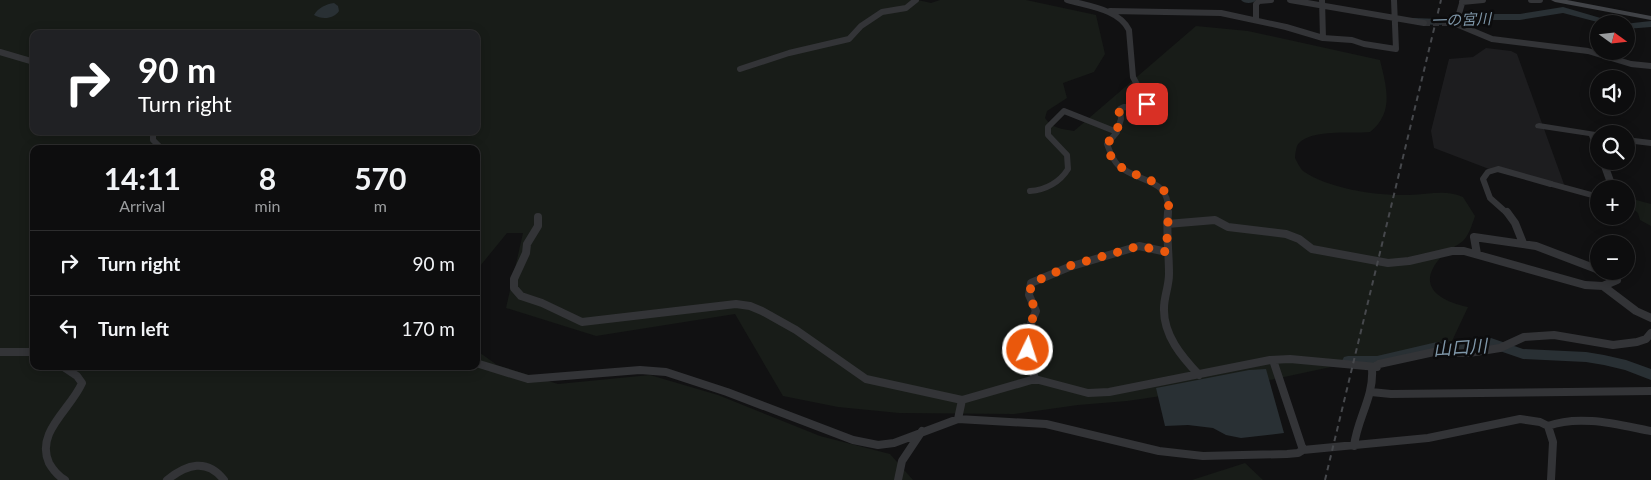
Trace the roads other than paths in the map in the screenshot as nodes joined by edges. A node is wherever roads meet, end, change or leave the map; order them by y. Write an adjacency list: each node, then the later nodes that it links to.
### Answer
1 (916, 0): 23 (street)
2 (1067, 0): 12 (street)
3 (1271, 0): 15 (street)
4 (1290, 0): 11 (street)
5 (1394, 0): 14 (street)
6 (1482, 0): 10 (street)
7 (1531, 0): 8 (street)
8 (1540, 0)
9 (1555, 0): 13 (main road)
10 (1463, 1): 18 (street)
11 (1322, 2): 14 (street); 19 (street)
12 (1107, 11): 15 (street); 25 (street)
13 (1651, 18)
14 (1394, 19): 16 (street); 19 (street)
15 (1256, 20): 19 (street)
16 (1424, 23)
17 (1448, 23): 18 (street)
18 (1456, 24): 22 (street)
19 (1323, 38)
20 (0, 52): 21 (street)
21 (30, 61)
22 (1651, 66)
23 (740, 69)
24 (1539, 126): 26 (street)
25 (1116, 132): 30 (street); 33 (street)
26 (1590, 134)
27 (1635, 141): 28 (street)
28 (1651, 144)
29 (1551, 184): 31 (street); 34 (street)
30 (1030, 191)
31 (1590, 195)
32 (538, 217): 52 (street)
33 (1167, 224): 35 (street); 36 (street)
34 (1523, 243): 36 (street); 37 (street)
35 (1167, 252): 48 (street); 49 (street)
36 (1477, 254): 39 (street)
37 (1590, 267)
38 (1617, 280): 39 (street)
39 (1603, 286): 40 (street)
40 (1651, 318)
41 (1651, 334): 46 (street)
42 (30, 351): 43 (street)
43 (0, 352)
44 (1274, 360): 46 (street); 48 (street); 58 (street)
45 (480, 364): 55 (street)
46 (1377, 367): 51 (street)
47 (68, 370): 59 (street)
48 (1199, 375): 49 (street)
49 (1035, 379): 52 (street)
50 (1651, 391): 51 (street)
51 (1371, 392): 57 (street)
52 (962, 400): 53 (street)
53 (958, 419): 55 (street); 58 (street)
54 (1548, 426): 56 (street); 57 (street); 63 (street)
55 (922, 431): 62 (street)
56 (1651, 431)
57 (1354, 446): 58 (street)
58 (1304, 450)
59 (64, 480)
60 (167, 480): 61 (street)
61 (224, 480)
62 (898, 480)
63 (1551, 480)

